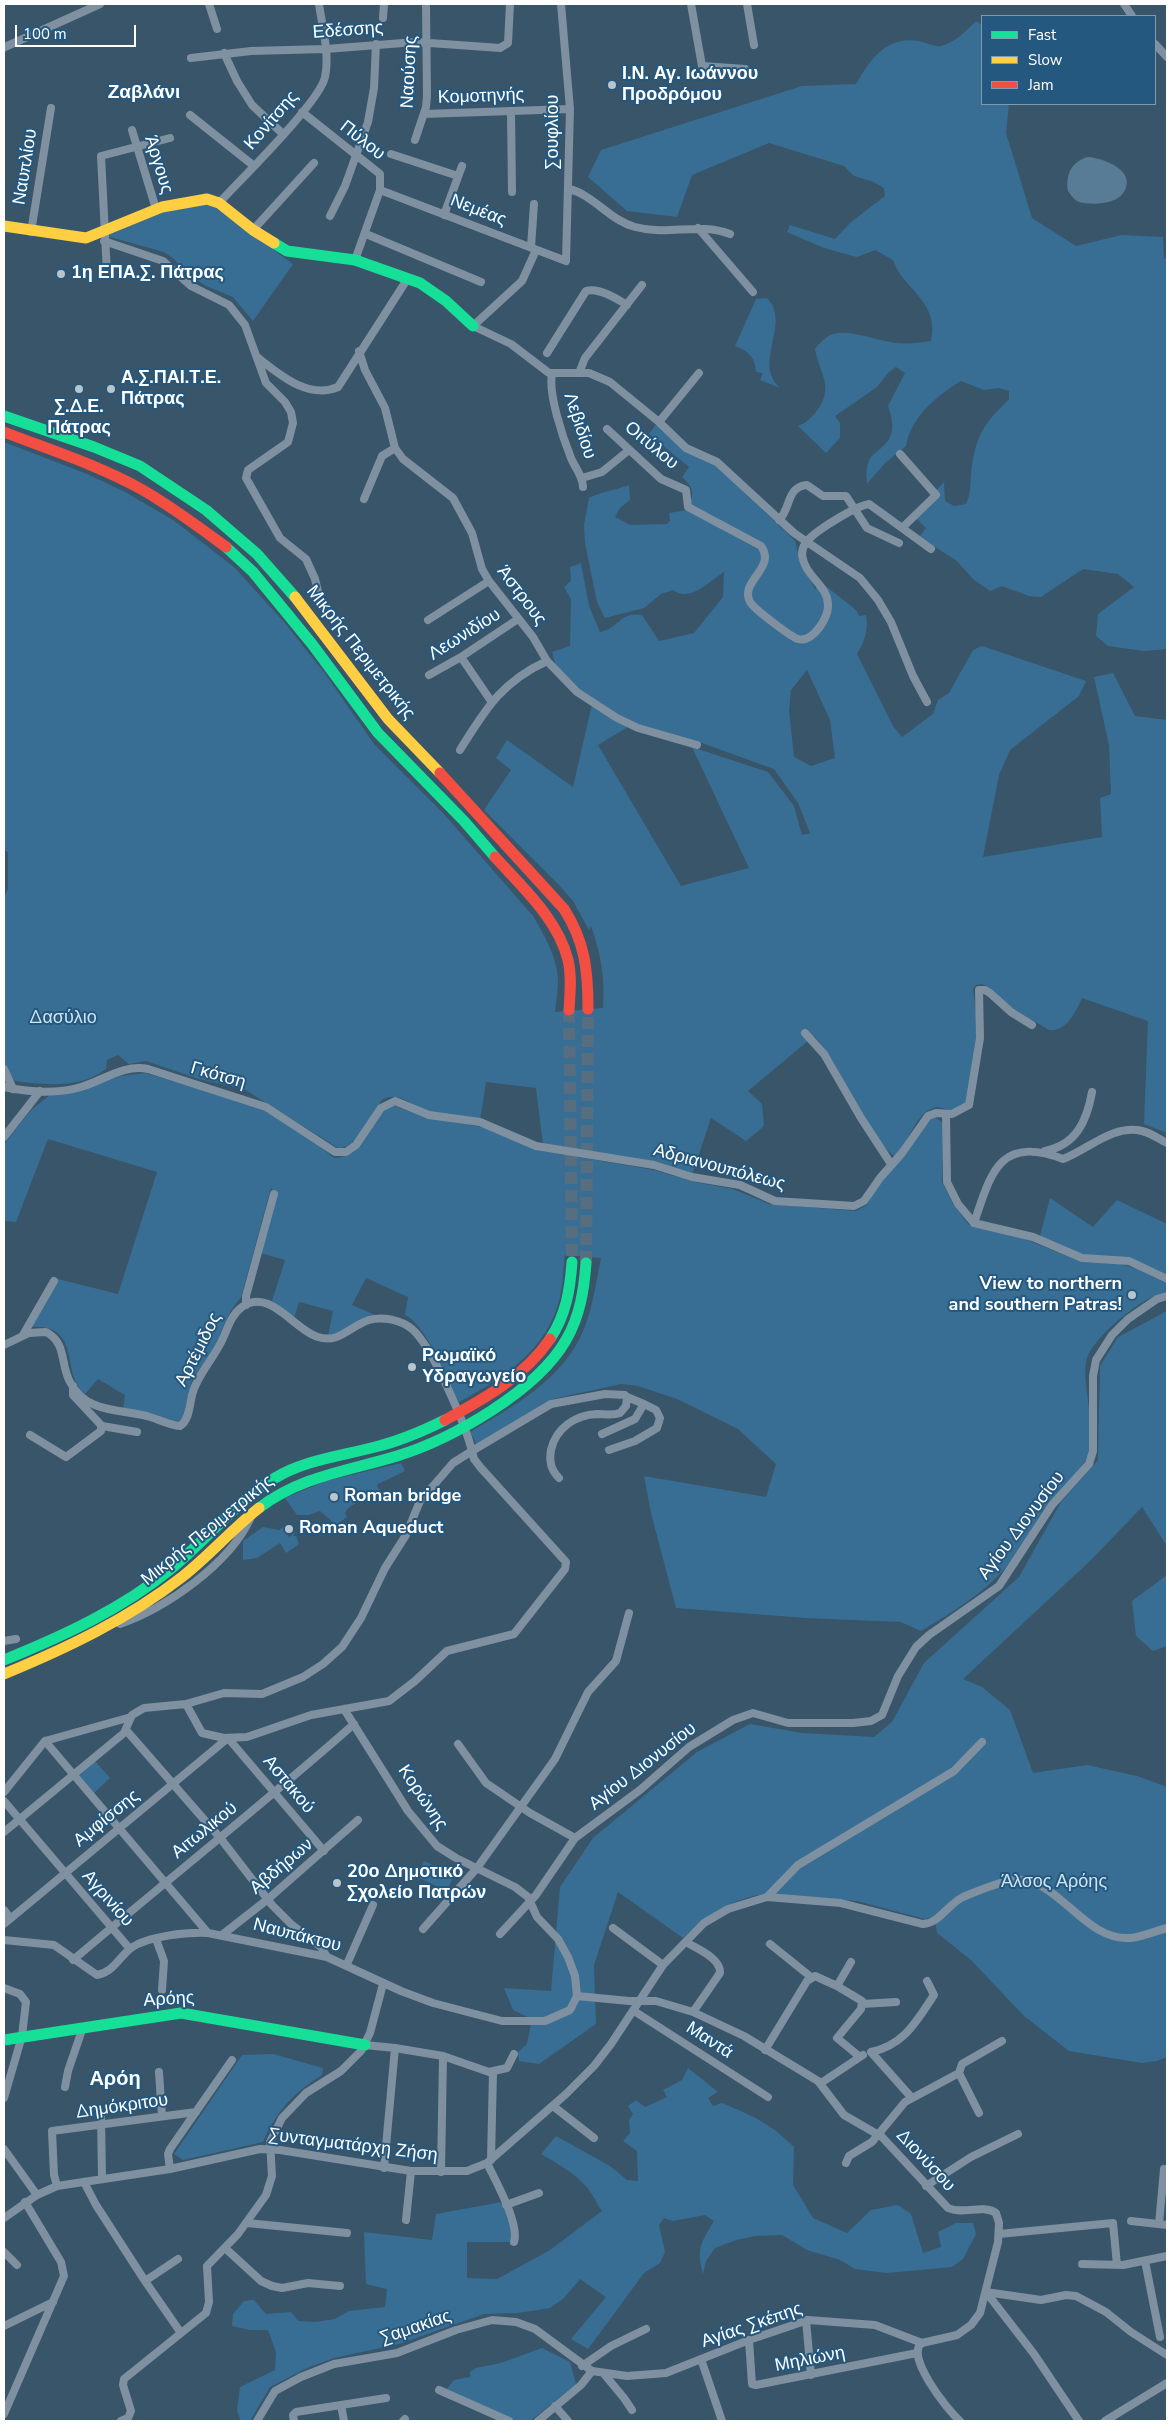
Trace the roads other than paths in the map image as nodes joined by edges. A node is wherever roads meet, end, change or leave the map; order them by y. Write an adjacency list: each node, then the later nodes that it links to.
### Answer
1 (100, 4): 18 (street)
2 (209, 4): 13 (street)
3 (319, 4): 19 (street, Κονίτσης)
4 (384, 4): 12 (street)
5 (426, 4): 14 (street, Ναούσης)
6 (510, 4): 14 (street, Εδέσσης)
7 (561, 4): 25 (street, Σουφλίου)
8 (691, 4): 23 (street)
9 (747, 4): 16 (street)
10 (1124, 4): 11 (street)
11 (1131, 15)
12 (383, 18)
13 (217, 29)
14 (427, 42): 15 (street, Εδέσσης); 29 (street, Ναούσης)
15 (376, 44): 19 (street, Εδέσσης); 36 (street)
16 (754, 45)
17 (1156, 45): 21 (street)
18 (6, 48)
19 (326, 49): 20 (street, Εδέσσης); 27 (street, Κονίτσης)
20 (224, 53): 22 (street, Εδέσσης); 31 (street)
21 (1167, 57)
22 (191, 58)
23 (745, 69)
24 (51, 108): 52 (street, Ναυπλίου)
25 (570, 109): 26 (street, Κομοτηνής); 41 (street, Σουφλίου)
26 (511, 111): 29 (street, Κομοτηνής); 43 (street)
27 (302, 112): 31 (street, Κονίτσης); 36 (street, Πύλου)
28 (190, 114): 38 (street)
29 (424, 114): 33 (street, Ναούσης)
30 (132, 130): 34 (street, Άργους)
31 (284, 134): 38 (street, Κονίτσης)
32 (170, 138): 34 (street)
33 (415, 140)
34 (137, 147): 46 (street, Άργους); 55 (street)
35 (392, 154): 40 (street)
36 (355, 155): 42 (street, Πύλου); 48 (street)
37 (314, 163): 51 (street)
38 (254, 166): 44 (street, Κονίτσης)
39 (462, 166): 40 (street)
40 (458, 176): 47 (street)
41 (569, 189): 50 (street); 58 (street, Σουφλίου)
42 (380, 190): 47 (street, Νεμέας); 53 (street, Πύλου)
43 (512, 192)
44 (219, 203): 46 (main road); 51 (main road)
45 (534, 204): 56 (street)
46 (156, 209): 55 (main road)
47 (444, 215): 56 (street, Νεμέας)
48 (330, 216)
49 (4, 226): 52 (main road)
50 (698, 228): 54 (street); 63 (street)
51 (252, 230): 57 (main road)
52 (32, 232): 55 (main road)
53 (366, 234): 57 (street, Πύλου); 61 (street)
54 (730, 234)
55 (104, 237): 59 (street); 68 (street)
56 (534, 248): 58 (street, Νεμέας); 65 (street)
57 (355, 260): 60 (main road)
58 (566, 261)
59 (107, 274)
60 (408, 278): 65 (main road); 66 (street)
61 (481, 282)
62 (642, 285): 64 (street)
63 (753, 292)
64 (627, 306): 67 (street); 69 (street)
65 (473, 326): 71 (street)
66 (359, 352): 68 (street); 76 (street)
67 (547, 353)
68 (257, 357): 87 (street)
69 (579, 373): 71 (street); 73 (street)
70 (699, 373): 73 (street)
71 (552, 374): 77 (street, Λεβιδίου)
72 (4, 416): 97 (main road, Μικρής Περιμετρικής)
73 (659, 422): 81 (street)
74 (607, 429): 77 (street, Οιτύλου)
75 (4, 432): 98 (main road, Μικρής Περιμετρικής)
76 (395, 448): 79 (street); 86 (street, Άστρους)
77 (630, 450): 83 (street, Οιτύλου)
78 (900, 454): 82 (street)
79 (364, 499)
80 (856, 510): 81 (street); 82 (street); 83 (street); 84 (street)
81 (779, 520): 83 (street)
82 (902, 528): 85 (street)
83 (807, 542): 94 (street)
84 (899, 543)
85 (931, 548)
86 (489, 581): 88 (street, Άστρους); 89 (street)
87 (321, 604)
88 (518, 619): 90 (street, Λεωνιδίου); 91 (street, Άστρους)
89 (428, 620)
90 (461, 657): 92 (street, Λεωνιδίου); 93 (street)
91 (547, 661): 93 (street); 95 (street, Άστρους)
92 (429, 675)
93 (491, 701): 96 (street)
94 (927, 702)
95 (697, 745)
96 (460, 750)
97 (588, 1009)
98 (569, 1010)
99 (1032, 1025): 107 (street, Αδριανουπόλεως)
100 (805, 1033): 111 (street)
101 (4, 1069): 103 (street)
102 (4, 1087): 103 (street, Γκότση)
103 (13, 1089): 104 (street, Γκότση)
104 (40, 1091): 106 (street, Γκότση); 108 (street)
105 (1092, 1092): 110 (street)
106 (392, 1101): 111 (street, Αδριανουπόλεως)
107 (946, 1114): 111 (street, Αδριανουπόλεως); 113 (street)
108 (4, 1137)
109 (1167, 1143): 110 (street)
110 (1043, 1151): 113 (street)
111 (891, 1164)
112 (274, 1194): 119 (street)
113 (974, 1223): 116 (street)
114 (572, 1262): 135 (main road, Μικρής Περιμετρικής)
115 (586, 1263): 136 (main road, Μικρής Περιμετρικής)
116 (1167, 1279)
117 (54, 1280): 120 (street)
118 (1167, 1296): 156 (street, Αγίου Διονυσίου)
119 (246, 1304): 122 (street, Αρτέμιδος); 129 (street, Αρτέμιδος)
120 (23, 1335): 121 (street); 122 (street)
121 (4, 1345)
122 (72, 1386): 125 (street)
123 (627, 1398): 124 (street); 129 (street); 131 (street)
124 (644, 1404): 127 (street); 130 (street)
125 (102, 1426): 126 (street); 128 (street)
126 (137, 1432)
127 (602, 1434)
128 (30, 1435)
129 (472, 1450): 137 (street); 138 (street)
130 (609, 1450)
131 (559, 1478)
132 (629, 1612): 151 (street)
133 (16, 1639): 134 (street)
134 (4, 1641)
135 (4, 1660)
136 (4, 1674)
137 (186, 1704): 139 (street); 142 (street)
138 (344, 1709): 140 (street, Κορώνης); 142 (street)
139 (131, 1717): 141 (street); 144 (street)
140 (354, 1724): 149 (street, Αιτωλικού); 159 (street, Κορώνης)
141 (126, 1730): 146 (street); 147 (street)
142 (228, 1738): 147 (street, Αμφίσσης); 149 (street, Αστακού)
143 (982, 1742): 162 (street)
144 (43, 1743): 146 (street); 148 (street)
145 (458, 1744): 151 (street)
146 (72, 1775): 152 (street); 154 (street)
147 (174, 1784): 154 (street, Αμφίσσης); 157 (street)
148 (4, 1792)
149 (275, 1793): 157 (street, Αιτωλικού); 158 (street, Αστακού)
150 (4, 1801): 152 (street, Αγρινίου)
151 (521, 1807): 156 (street); 159 (street)
152 (19, 1819): 155 (street); 160 (street, Αγρινίου)
153 (358, 1820): 158 (street, Αβδήρων)
154 (119, 1828): 160 (street, Αμφίσσης); 161 (street)
155 (4, 1832)
156 (575, 1838): 164 (street, Αγίου Διονυσίου)
157 (221, 1839): 161 (street, Αιτωλικού); 163 (street)
158 (324, 1851): 163 (street, Αβδήρων)
159 (477, 1868): 164 (street, Κορώνης); 172 (street)
160 (65, 1874): 167 (street, Αμφίσσης); 169 (street, Αγρινίου)
161 (166, 1882): 169 (street, Αιτωλικού); 173 (street)
162 (767, 1897): 171 (street); 178 (street, Συνταγματάρχη Ζήση)
163 (268, 1899): 175 (street, Αβδήρων); 181 (street)
164 (530, 1903): 174 (street, Αγίου Διονυσίου); 192 (street, Κορώνης)
165 (373, 1905): 184 (street)
166 (4, 1910): 167 (street)
167 (10, 1918): 168 (street, Αμφίσσης)
168 (4, 1924)
169 (111, 1927): 180 (street, Αγρινίου); 182 (street, Αιτωλικού)
170 (613, 1928): 185 (street)
171 (1167, 1928)
172 (423, 1929)
173 (208, 1933): 175 (street, Ναυπάκτου); 176 (street, Ναυπάκτου)
174 (500, 1934)
175 (222, 1935): 181 (street, Ναυπάκτου)
176 (156, 1939): 180 (street, Ναυπάκτου); 191 (street)
177 (4, 1940): 182 (street)
178 (686, 1942): 185 (street, Συνταγματάρχη Ζήση); 197 (street)
179 (770, 1944): 186 (street)
180 (130, 1949): 182 (street)
181 (327, 1957): 184 (street, Ναυπάκτου)
182 (73, 1960)
183 (851, 1962): 189 (street)
184 (347, 1964): 188 (street, Ναυπάκτου)
185 (662, 1965): 193 (street, Συνταγματάρχη Ζήση)
186 (811, 1977): 189 (street); 204 (street)
187 (927, 1981): 205 (street)
188 (383, 1984): 192 (street, Ναυπάκτου); 202 (street)
189 (838, 1986): 195 (street)
190 (4, 1988): 199 (street)
191 (162, 1990)
192 (577, 1996): 193 (street)
193 (639, 2001): 196 (street, Συνταγματάρχη Ζήση); 197 (street, Διονύσου)
194 (896, 2002): 195 (street)
195 (862, 2004): 208 (street)
196 (634, 2011): 215 (street, Μαντά); 218 (street, Συνταγματάρχη Ζήση)
197 (693, 2012): 204 (street, Διονύσου)
198 (83, 2027): 199 (main road, Αρόης); 202 (main road, Αρόης); 214 (street)
199 (22, 2036): 200 (main road, Αρόης); 217 (street)
200 (4, 2040)
201 (1002, 2041): 212 (street)
202 (365, 2044): 203 (street); 227 (street)
203 (395, 2048): 207 (street); 231 (street)
204 (765, 2050): 213 (street, Διονύσου)
205 (871, 2052): 208 (street); 216 (street)
206 (514, 2054): 211 (street)
207 (443, 2056): 211 (street); 235 (street)
208 (860, 2057): 213 (street)
209 (232, 2060): 219 (street)
210 (159, 2072): 222 (street)
211 (493, 2072): 229 (street)
212 (959, 2072): 216 (street); 220 (street)
213 (821, 2083): 224 (street, Διονύσου)
214 (66, 2087)
215 (768, 2097)
216 (911, 2097): 224 (street)
217 (4, 2098)
218 (553, 2106): 226 (street); 229 (street, Συνταγματάρχη Ζήση)
219 (196, 2112): 222 (street, Δημόκριτου); 232 (street)
220 (979, 2113)
221 (101, 2115): 223 (street)
222 (162, 2116): 223 (street, Δημόκριτου)
223 (102, 2126): 236 (street); 238 (street, Δημόκριτου)
224 (878, 2134): 230 (street); 239 (street, Διονύσου)
225 (1018, 2134): 239 (street)
226 (594, 2138)
227 (270, 2148): 231 (street, Συνταγματάρχη Ζήση); 232 (street, Συνταγματάρχη Ζήση); 247 (street)
228 (5, 2154): 241 (street)
229 (489, 2161): 235 (street, Συνταγματάρχη Ζήση); 243 (street)
230 (846, 2163)
231 (384, 2168): 234 (street, Συνταγματάρχη Ζήση)
232 (170, 2169): 236 (street, Συνταγματάρχη Ζήση)
233 (1164, 2169): 248 (street)
234 (411, 2171): 235 (street, Συνταγματάρχη Ζήση); 245 (street)
235 (440, 2172)
236 (102, 2179): 237 (street, Συνταγματάρχη Ζήση)
237 (84, 2182): 238 (street, Συνταγματάρχη Ζήση); 260 (street)
238 (57, 2186): 241 (street, Συνταγματάρχη Ζήση)
239 (926, 2186): 250 (street, Διονύσου)
240 (538, 2193): 243 (street)
241 (37, 2195): 242 (street, Συνταγματάρχη Ζήση)
242 (25, 2202): 244 (street, Συνταγματάρχη Ζήση); 263 (street)
243 (506, 2205): 251 (street)
244 (4, 2218)
245 (406, 2220)
246 (1131, 2221): 248 (street)
247 (247, 2223): 249 (street); 252 (street)
248 (1163, 2225)
249 (347, 2233)
250 (999, 2234): 259 (street); 262 (street, Διονύσου)
251 (514, 2242)
252 (225, 2248): 261 (street); 267 (street)
253 (4, 2252): 258 (street)
254 (1167, 2256): 256 (street)
255 (178, 2259): 260 (street)
256 (1145, 2261): 259 (street); 269 (street)
257 (1082, 2264): 259 (street)
258 (17, 2265)
259 (1117, 2265)
260 (145, 2282): 267 (street)
261 (340, 2286)
262 (986, 2292): 271 (street, Διονύσου); 272 (street); 296 (street)
263 (53, 2302): 265 (street); 286 (street)
264 (806, 2320): 270 (street, Αγίας Σκέπης); 271 (street, Αγίας Σκέπης); 279 (street)
265 (4, 2326)
266 (646, 2329): 276 (street)
267 (181, 2333): 287 (street)
268 (1167, 2333): 269 (street)
269 (1160, 2337): 272 (street)
270 (749, 2340): 275 (street, Αγίας Σκέπης); 279 (street, Μηλιώνη)
271 (922, 2343): 273 (street)
272 (1151, 2344): 274 (street)
273 (917, 2353): 279 (street, Μηλιώνη); 295 (street)
274 (1167, 2355)
275 (701, 2359): 278 (street, Αγίας Σκέπης); 294 (street)
276 (582, 2366): 277 (street, Σαμακίας); 288 (street, Σαμακίας)
277 (592, 2371): 278 (street, Αγίας Σκέπης); 284 (street)
278 (604, 2374): 285 (street)
279 (810, 2375)
280 (1167, 2383): 297 (street)
281 (439, 2390): 291 (street)
282 (386, 2398): 283 (street)
283 (342, 2404): 289 (street); 290 (street)
284 (555, 2406): 292 (street); 293 (street)
285 (632, 2410)
286 (4, 2414)
287 (121, 2421)
288 (257, 2421)
289 (294, 2421)
290 (344, 2421)
291 (509, 2421)
292 (538, 2421)
293 (568, 2421)
294 (722, 2421)
295 (960, 2421)
296 (1078, 2421)
297 (1105, 2421)

